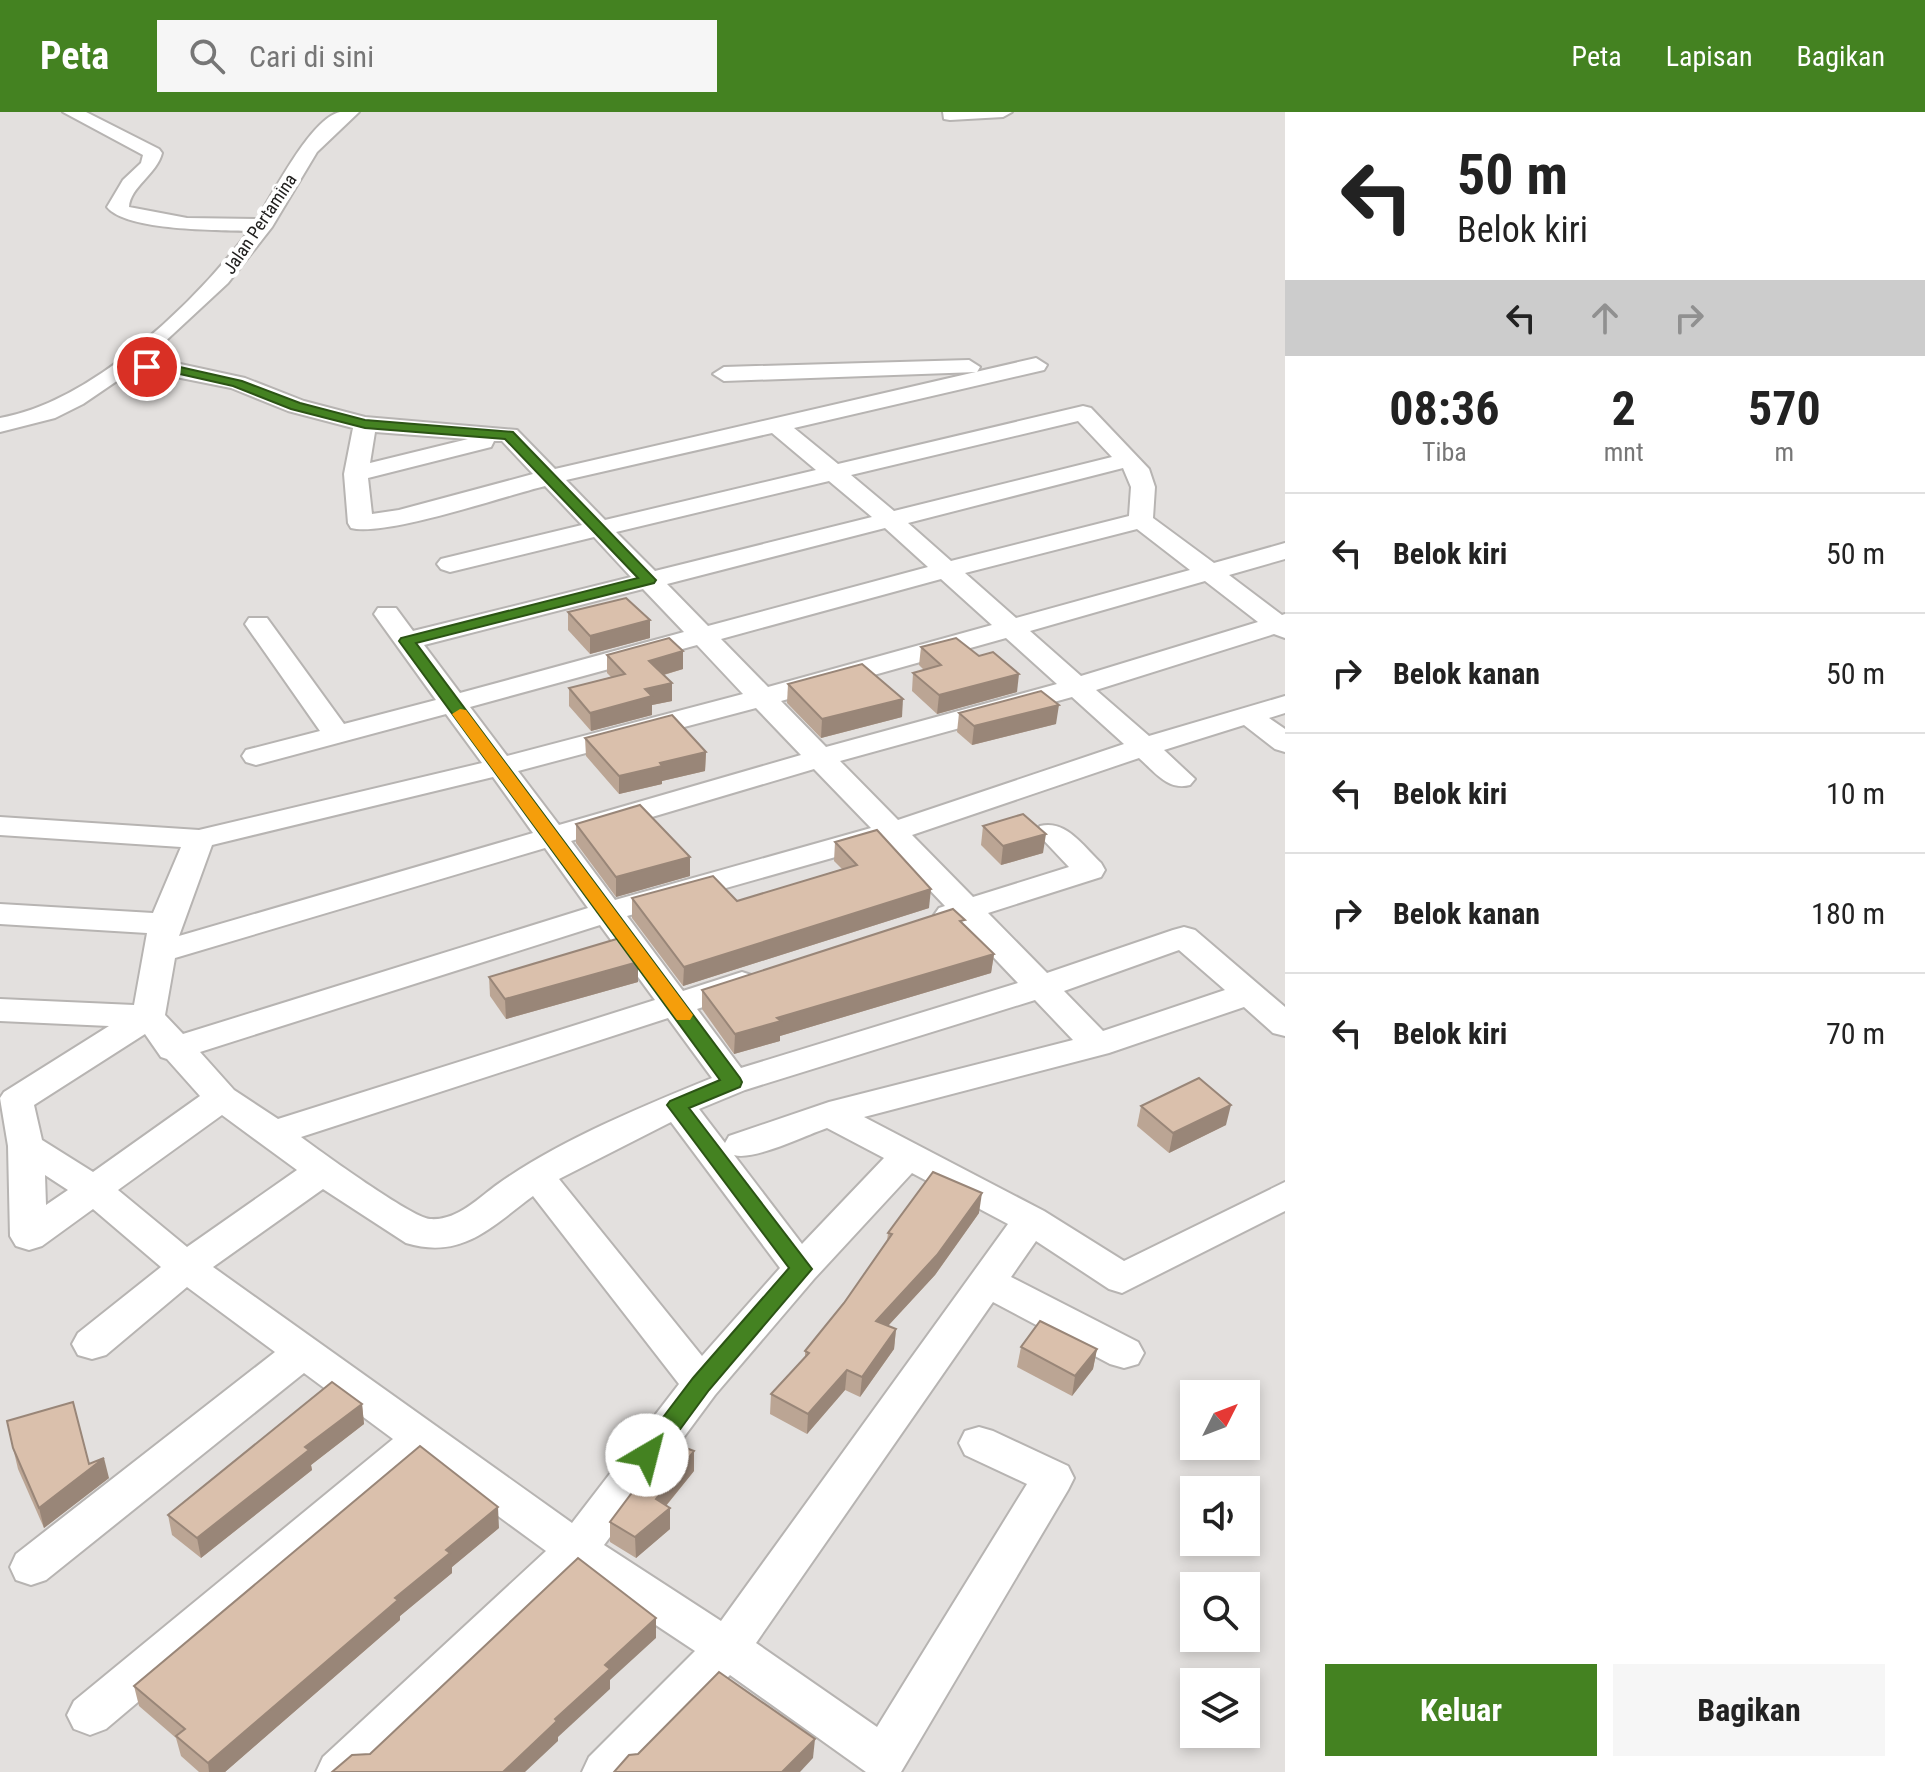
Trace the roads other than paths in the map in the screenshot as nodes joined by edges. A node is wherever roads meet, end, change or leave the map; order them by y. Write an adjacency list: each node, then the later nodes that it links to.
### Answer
1 (72, 112): 5 (street)
2 (350, 112): 5 (street, Jalan Pertamina)
3 (1003, 112): 4 (street)
4 (950, 115)
5 (263, 225): 6 (street, Jalan Pertamina)
6 (123, 365): 10 (street); 11 (street, Jalan Pertamina)
7 (724, 374): 9 (street)
8 (738, 414): 9 (street)
9 (829, 414): 12 (street)
10 (365, 424): 13 (street); 16 (street)
11 (0, 425)
12 (778, 426): 15 (street); 17 (street)
13 (509, 435): 16 (street); 17 (street)
14 (1128, 460): 15 (street); 18 (street); 19 (street)
15 (833, 471): 18 (street); 20 (street)
16 (356, 474): 17 (street)
17 (550, 477): 20 (street)
18 (890, 520): 23 (street); 25 (street)
19 (1141, 520): 23 (street); 24 (street)
20 (599, 529): 22 (street); 25 (street)
21 (1285, 551): 24 (street)
22 (450, 564)
23 (944, 569): 29 (street); 30 (street)
24 (1210, 573): 28 (street); 29 (street)
25 (648, 580): 30 (street); 31 (street)
26 (387, 614): 31 (street)
27 (258, 624): 37 (street)
28 (1283, 626): 32 (street)
29 (1010, 628): 32 (street); 33 (street)
30 (703, 637): 33 (street); 35 (street)
31 (407, 641): 35 (street)
32 (1076, 687): 39 (street); 41 (street)
33 (764, 697): 41 (street); 42 (street)
34 (1285, 704): 36 (street)
35 (454, 706): 37 (street); 42 (street)
36 (1248, 715): 38 (street); 39 (street)
37 (337, 735): 40 (street)
38 (1285, 743)
39 (1143, 747): 43 (street); 45 (street)
40 (256, 756)
41 (820, 758): 45 (street); 47 (street)
42 (500, 767): 47 (street); 48 (street)
43 (1180, 779)
44 (0, 826): 48 (street)
45 (892, 832): 49 (street); 50 (street)
46 (1051, 832): 49 (street)
47 (552, 838): 50 (street); 53 (street)
48 (199, 839): 53 (street)
49 (966, 909): 52 (street); 55 (street)
50 (607, 912): 57 (street); 62 (street)
51 (0, 914): 53 (street)
52 (923, 924)
53 (163, 938): 59 (street)
54 (777, 971): 57 (street)
55 (1041, 987): 56 (street); 61 (street); 63 (street)
56 (1247, 994): 60 (street); 61 (street)
57 (676, 1005): 63 (street); 67 (street)
58 (0, 1010): 59 (street)
59 (148, 1017): 62 (street); 69 (street)
60 (1285, 1025)
61 (1097, 1045): 66 (street)
62 (173, 1049): 64 (street)
63 (733, 1082): 65 (street)
64 (222, 1098): 67 (street); 73 (street)
65 (677, 1105): 72 (street); 77 (street)
66 (829, 1114): 68 (street); 70 (street)
67 (273, 1133): 71 (street)
68 (742, 1145)
69 (26, 1146): 73 (street); 73 (street)
70 (908, 1155): 75 (street); 77 (street)
71 (322, 1171): 72 (street); 76 (street)
72 (536, 1175): 82 (street)
73 (93, 1189): 76 (street)
74 (1285, 1195): 75 (street)
75 (1031, 1220): 78 (street)
76 (186, 1267): 79 (street); 80 (street)
77 (801, 1269): 82 (street)
78 (987, 1282): 81 (street); 87 (street)
79 (92, 1344)
80 (304, 1351): 83 (street); 86 (street)
81 (1124, 1353)
82 (701, 1384): 85 (street)
83 (422, 1439): 85 (street); 88 (street)
84 (979, 1443): 89 (street)
85 (576, 1550): 87 (street); 90 (street)
86 (31, 1567)
87 (727, 1648): 89 (street); 91 (street)
88 (90, 1715)
89 (878, 1765)
90 (339, 1772)
91 (605, 1772)

